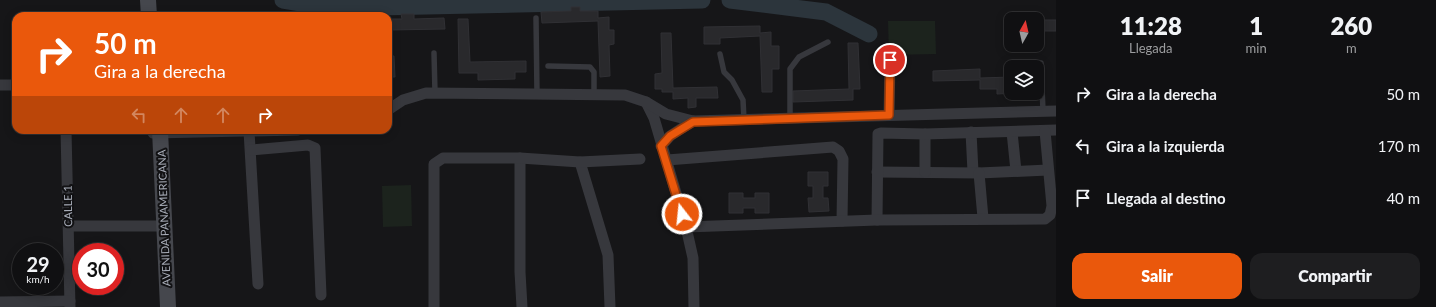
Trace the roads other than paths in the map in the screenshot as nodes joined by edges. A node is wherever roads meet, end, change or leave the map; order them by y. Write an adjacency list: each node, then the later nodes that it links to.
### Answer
1 (148, 0): 3 (main road)
2 (155, 0): 4 (main road)
3 (149, 12)
4 (156, 12)
5 (536, 18): 14 (lane)
6 (828, 42): 22 (lane)
7 (434, 53): 13 (lane)
8 (720, 54): 23 (lane)
9 (890, 60): 21 (street)
10 (548, 66): 15 (lane)
11 (0, 85): 12 (street)
12 (12, 85)
13 (435, 93): 14 (street); 18 (street)
14 (537, 94): 15 (street)
15 (594, 94): 17 (street)
16 (1042, 100): 19 (lane)
17 (646, 102): 24 (street); 32 (street)
18 (392, 107)
19 (1042, 111): 20 (street); 21 (street)
20 (1056, 111)
21 (889, 115): 22 (street)
22 (790, 119): 23 (street)
23 (744, 120): 24 (street)
24 (693, 122): 32 (street)
25 (1050, 130): 27 (street); 38 (street)
26 (971, 132): 27 (street); 31 (street); 42 (street)
27 (1012, 132): 39 (street)
28 (66, 134): 46 (street, CALLE 1)
29 (156, 134): 47 (main road, AVENIDA PANAMERICANA)
30 (249, 134): 33 (street)
31 (925, 134): 40 (street); 41 (street)
32 (661, 146): 36 (street)
33 (251, 150): 49 (street); 50 (street)
34 (520, 158): 37 (street); 55 (street); 56 (street)
35 (640, 159): 37 (street)
36 (667, 160): 45 (street); 48 (street)
37 (580, 162): 57 (street)
38 (1048, 170): 39 (street); 43 (street)
39 (1016, 171): 42 (street)
40 (877, 172): 41 (street); 44 (street)
41 (924, 172): 42 (street)
42 (976, 172): 43 (street)
43 (983, 218): 44 (street)
44 (877, 220): 45 (street)
45 (842, 221): 48 (street)
46 (69, 226): 47 (street); 52 (street, CALLE 1)
47 (160, 226): 53 (main road, AVENIDA PANAMERICANA); 54 (main road, AVENIDA PANAMERICANA)
48 (686, 227): 58 (street)
49 (258, 284)
50 (321, 296)
51 (0, 302): 52 (street)
52 (70, 304)
53 (159, 307)
54 (168, 307)
55 (434, 307)
56 (522, 307)
57 (610, 307)
58 (694, 307)

